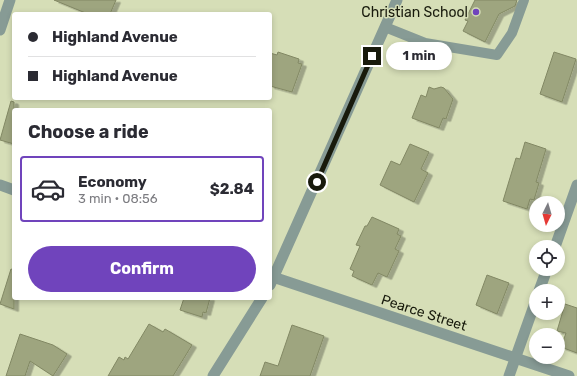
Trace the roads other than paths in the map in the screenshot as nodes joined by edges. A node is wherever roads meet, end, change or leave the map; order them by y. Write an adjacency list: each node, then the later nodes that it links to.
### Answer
1 (10, 0): 5 (street)
2 (397, 0): 4 (street)
3 (524, 0): 4 (lane)
4 (385, 27): 10 (street)
5 (0, 30)
6 (0, 185): 8 (street)
7 (577, 185): 9 (street)
8 (12, 189)
9 (557, 240)
10 (272, 278)
11 (272, 280): 14 (street, Pearce Street)
12 (261, 300): 15 (street)
13 (529, 320): 14 (street)
14 (515, 359): 16 (street); 17 (street, Pearce Street)
15 (213, 376)
16 (509, 376)
17 (569, 376)

